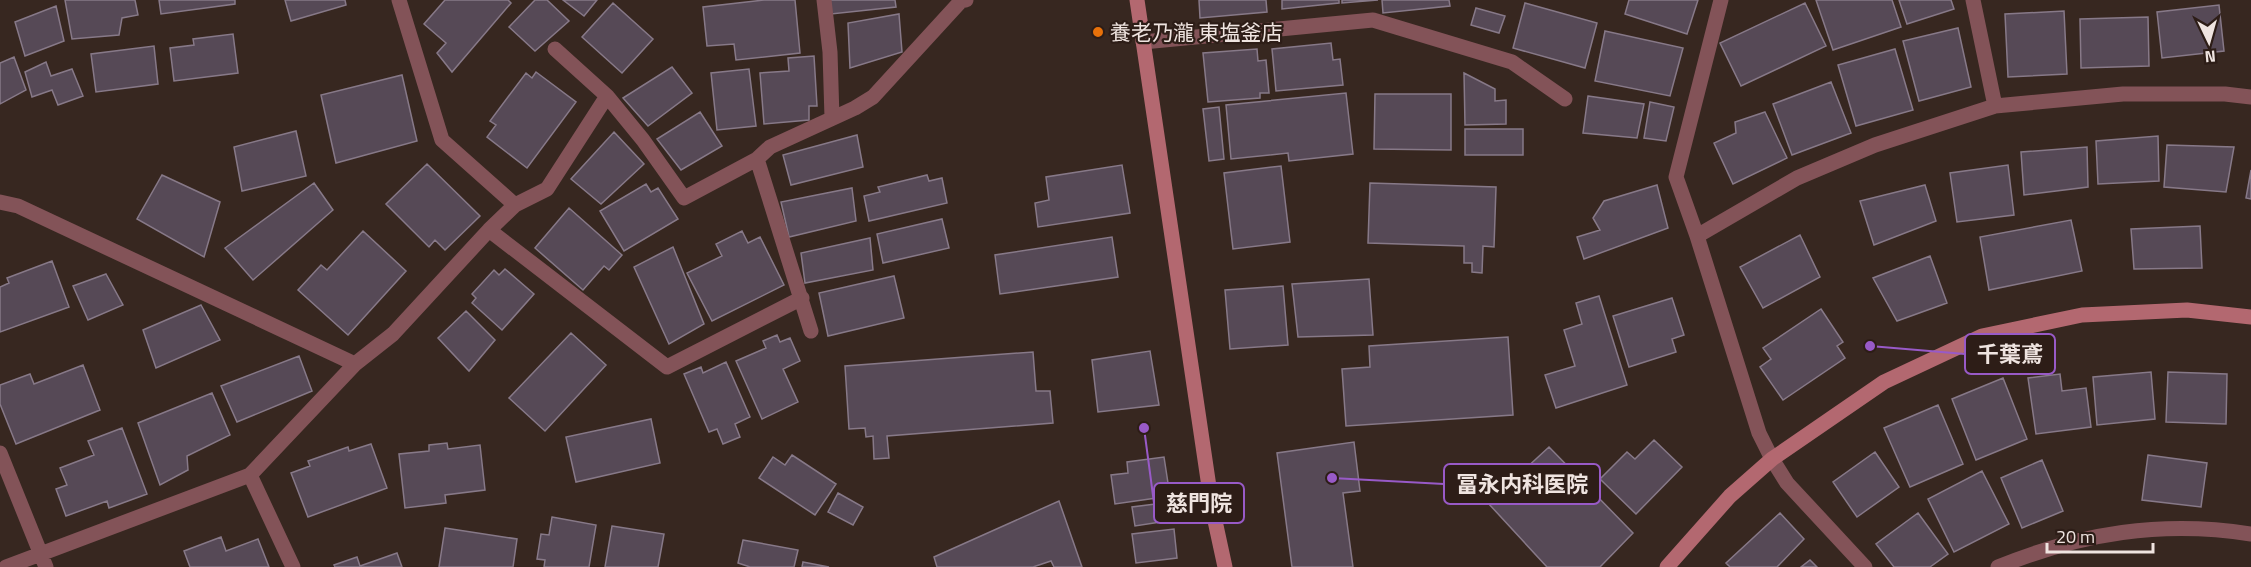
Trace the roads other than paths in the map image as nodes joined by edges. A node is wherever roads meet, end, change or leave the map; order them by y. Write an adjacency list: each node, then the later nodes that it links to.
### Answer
1 (399, 0): 16 (street)
2 (824, 0): 13 (street)
3 (966, 0): 13 (street)
4 (1137, 0): 7 (street)
5 (1721, 0): 18 (street)
6 (1973, 0): 12 (street)
7 (1143, 42): 11 (street); 30 (street)
8 (555, 49): 9 (street)
9 (607, 96): 14 (street); 16 (street)
10 (2251, 97): 12 (street)
11 (1565, 99)
12 (1995, 106): 18 (street)
13 (832, 118): 14 (street)
14 (757, 159): 19 (street)
15 (0, 202): 22 (street)
16 (515, 205): 17 (street)
17 (489, 230): 19 (street); 22 (street)
18 (1697, 236): 24 (street)
19 (802, 298): 21 (street)
20 (2251, 317): 24 (street)
21 (812, 331)
22 (355, 364): 25 (street)
23 (0, 453): 27 (street)
24 (1772, 459): 31 (street); 32 (street)
25 (250, 475): 27 (street); 29 (street)
26 (2251, 534): 33 (street)
27 (43, 560): 28 (street)
28 (6, 567)
29 (293, 567)
30 (1225, 567)
31 (1667, 567)
32 (1865, 567)
33 (1998, 567)

